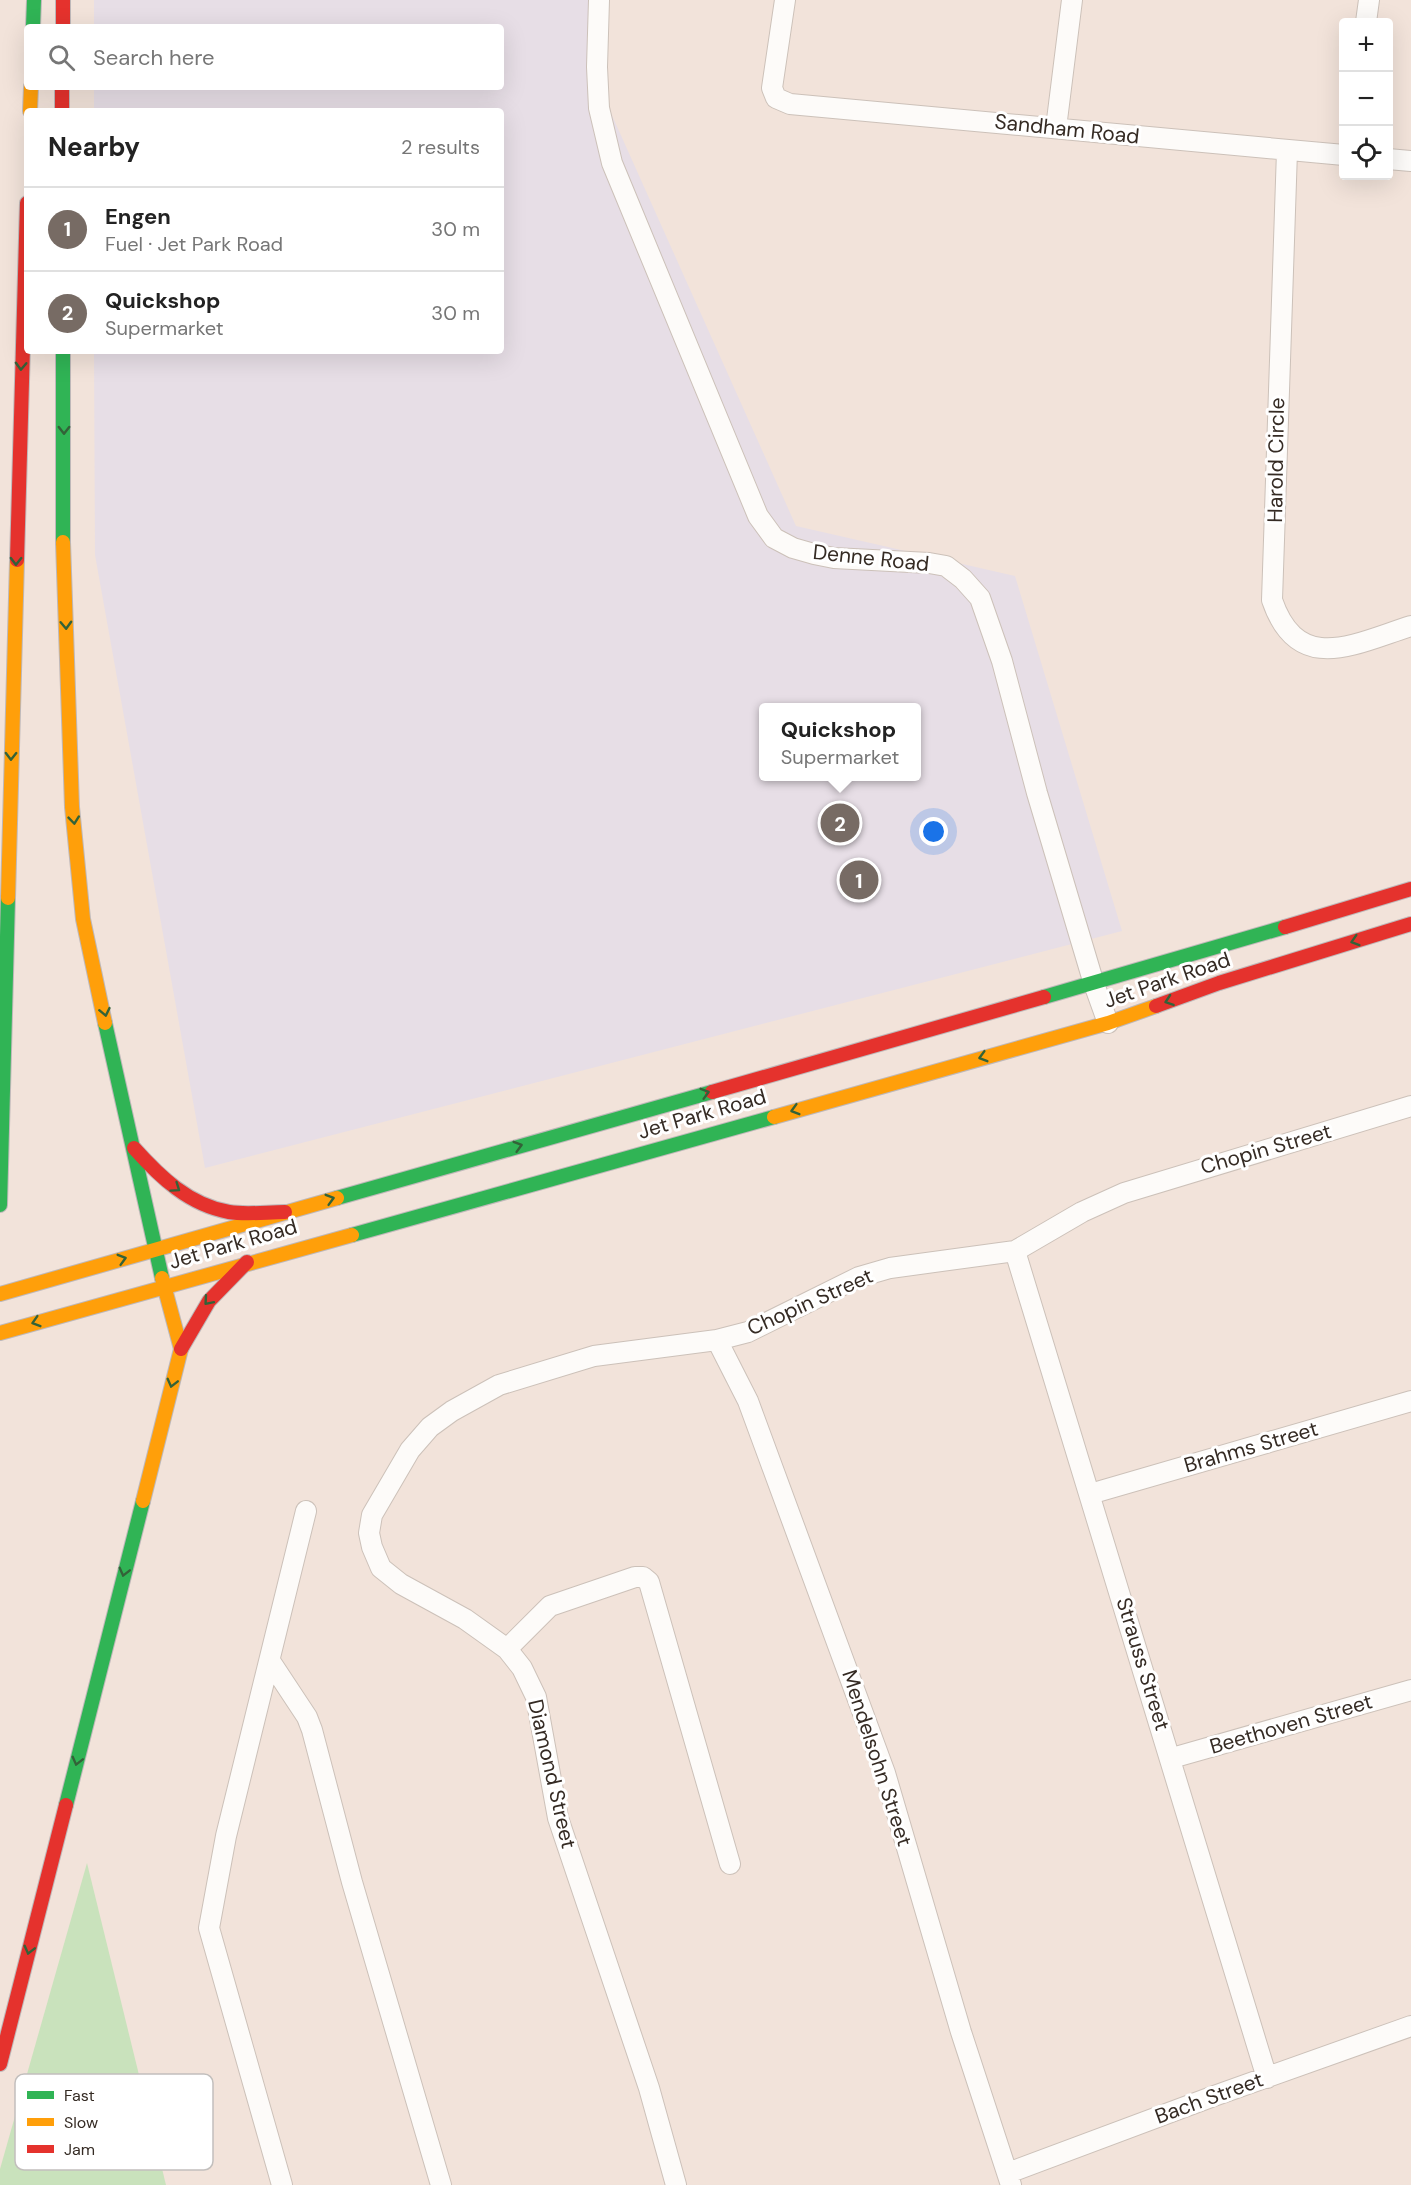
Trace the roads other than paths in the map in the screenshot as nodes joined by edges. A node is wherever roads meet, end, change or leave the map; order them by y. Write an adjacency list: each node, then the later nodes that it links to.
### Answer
1 (34, 0): 8 (main road)
2 (63, 0): 9 (main road)
3 (599, 0): 24 (street, Denne Road)
4 (785, 0): 14 (street, Sandham Road)
5 (1072, 0): 14 (street)
6 (1369, 0): 7 (street)
7 (1367, 18)
8 (33, 24)
9 (63, 24)
10 (31, 90): 12 (main road)
11 (62, 90): 13 (main road)
12 (30, 108)
13 (62, 108)
14 (1056, 128): 15 (street, Sandham Road)
15 (1287, 152): 16 (street, Sandham Road); 21 (street, Harold Circle)
16 (1339, 155)
17 (1393, 159): 18 (street)
18 (1411, 161)
19 (24, 314): 28 (main road, one-way to 28)
20 (63, 354): 27 (main road, one-way to 27)
21 (1411, 626)
22 (1411, 889): 24 (main road, Jet Park Road)
23 (1411, 924): 25 (main road, Jet Park Road, one-way to 25)
24 (1094, 984): 25 (street, Denne Road); 29 (main road, Jet Park Road, one-way to 24)
25 (1108, 1023): 32 (main road, Jet Park Road, one-way to 32)
26 (1411, 1106): 31 (street, Chopin Street)
27 (134, 1148): 29 (main road, one-way to 29); 30 (main road)
28 (0, 1205)
29 (285, 1212): 30 (main road, Jet Park Road)
30 (154, 1250): 33 (main road); 34 (main road, Jet Park Road, one-way to 30)
31 (1015, 1251): 36 (street, Chopin Street); 39 (street, Strauss Street)
32 (247, 1262): 33 (main road, Jet Park Road); 37 (main road, one-way to 37)
33 (164, 1286): 35 (main road, Jet Park Road, one-way to 35); 37 (main road)
34 (0, 1294)
35 (0, 1333)
36 (717, 1340): 41 (street, Chopin Street); 50 (street, Mendelsohn Street)
37 (181, 1349): 48 (main road, one-way to 48)
38 (1411, 1401): 39 (street, Brahms Street)
39 (1090, 1494): 45 (street, Strauss Street)
40 (306, 1511): 43 (street)
41 (369, 1533): 42 (street, Diamond Street)
42 (507, 1649): 46 (street); 53 (street, Diamond Street)
43 (270, 1661): 51 (street); 52 (street)
44 (1411, 1690): 45 (street, Beethoven Street)
45 (1172, 1758): 49 (street, Strauss Street)
46 (730, 1864)
47 (1411, 2026): 49 (street, Bach Street)
48 (0, 2064)
49 (1267, 2078): 50 (street, Bach Street)
50 (1010, 2179)
51 (282, 2185)
52 (441, 2185)
53 (676, 2185)

